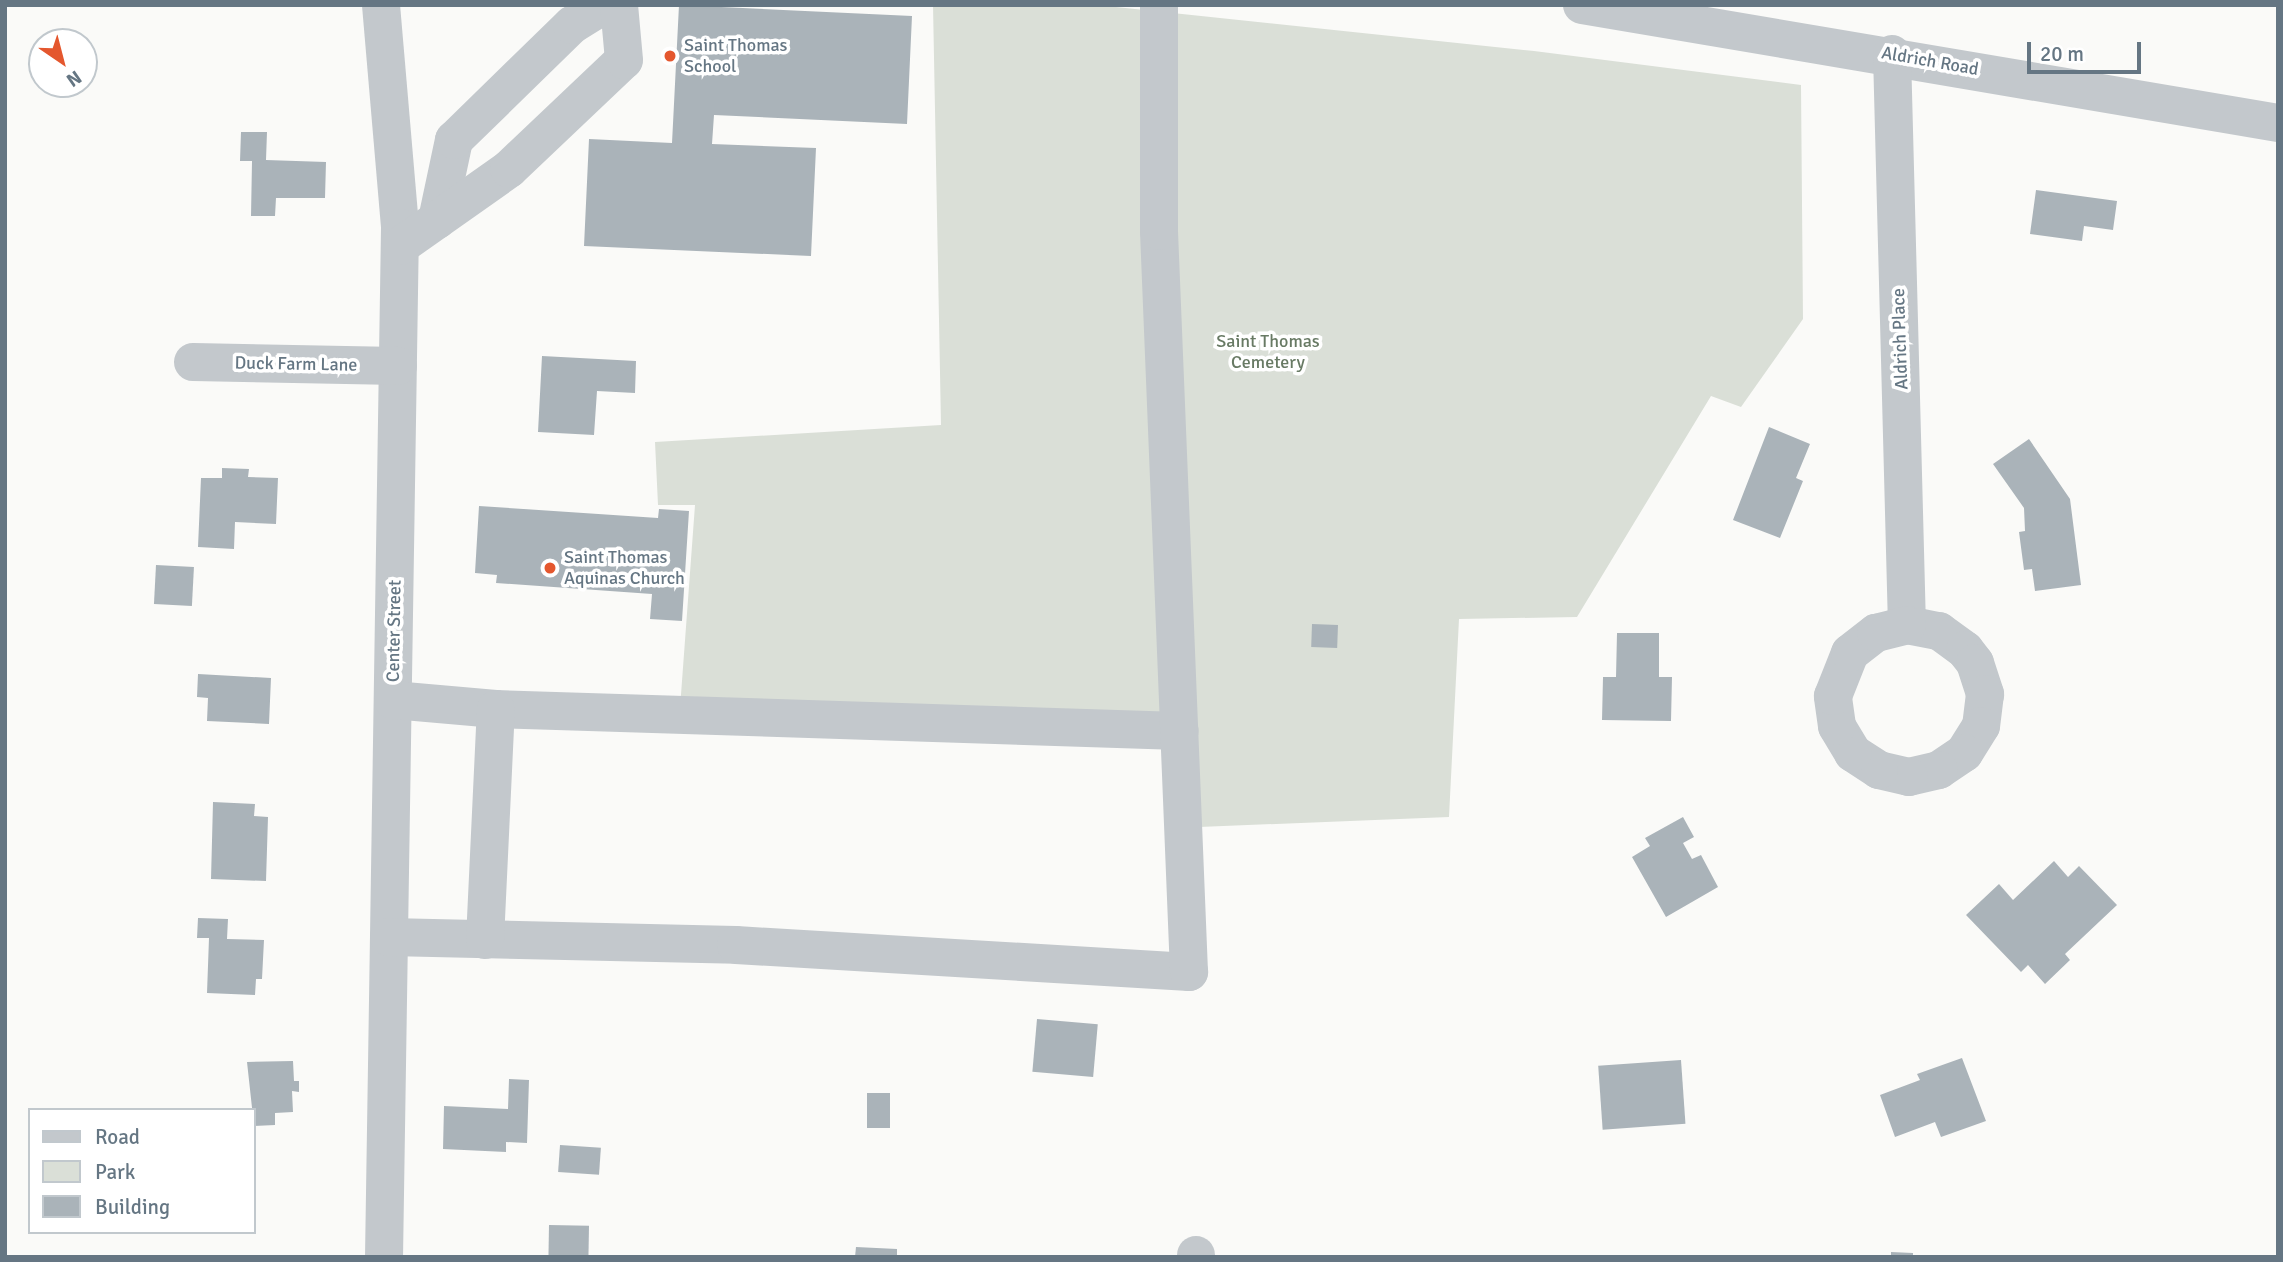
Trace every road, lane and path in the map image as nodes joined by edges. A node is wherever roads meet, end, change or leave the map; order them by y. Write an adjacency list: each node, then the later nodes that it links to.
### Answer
1 (381, 5): 9 (street, Center Street)
2 (604, 5): 8 (street)
3 (619, 5): 8 (street)
4 (1158, 5): 15 (street)
5 (1582, 5): 6 (street, Aldrich Road)
6 (1892, 54): 7 (street, Aldrich Road); 12 (street, Aldrich Place)
7 (2278, 123)
8 (437, 220): 9 (street)
9 (400, 246): 11 (street, Center Street)
10 (193, 362): 11 (street, Duck Farm Lane)
11 (398, 366): 13 (street, Center Street)
12 (1908, 625)
13 (393, 700): 14 (street); 16 (street, Center Street)
14 (496, 709): 15 (street); 17 (street)
15 (1180, 732): 17 (street)
16 (389, 937): 17 (street); 18 (street, Center Street)
17 (485, 940)
18 (384, 1257)

